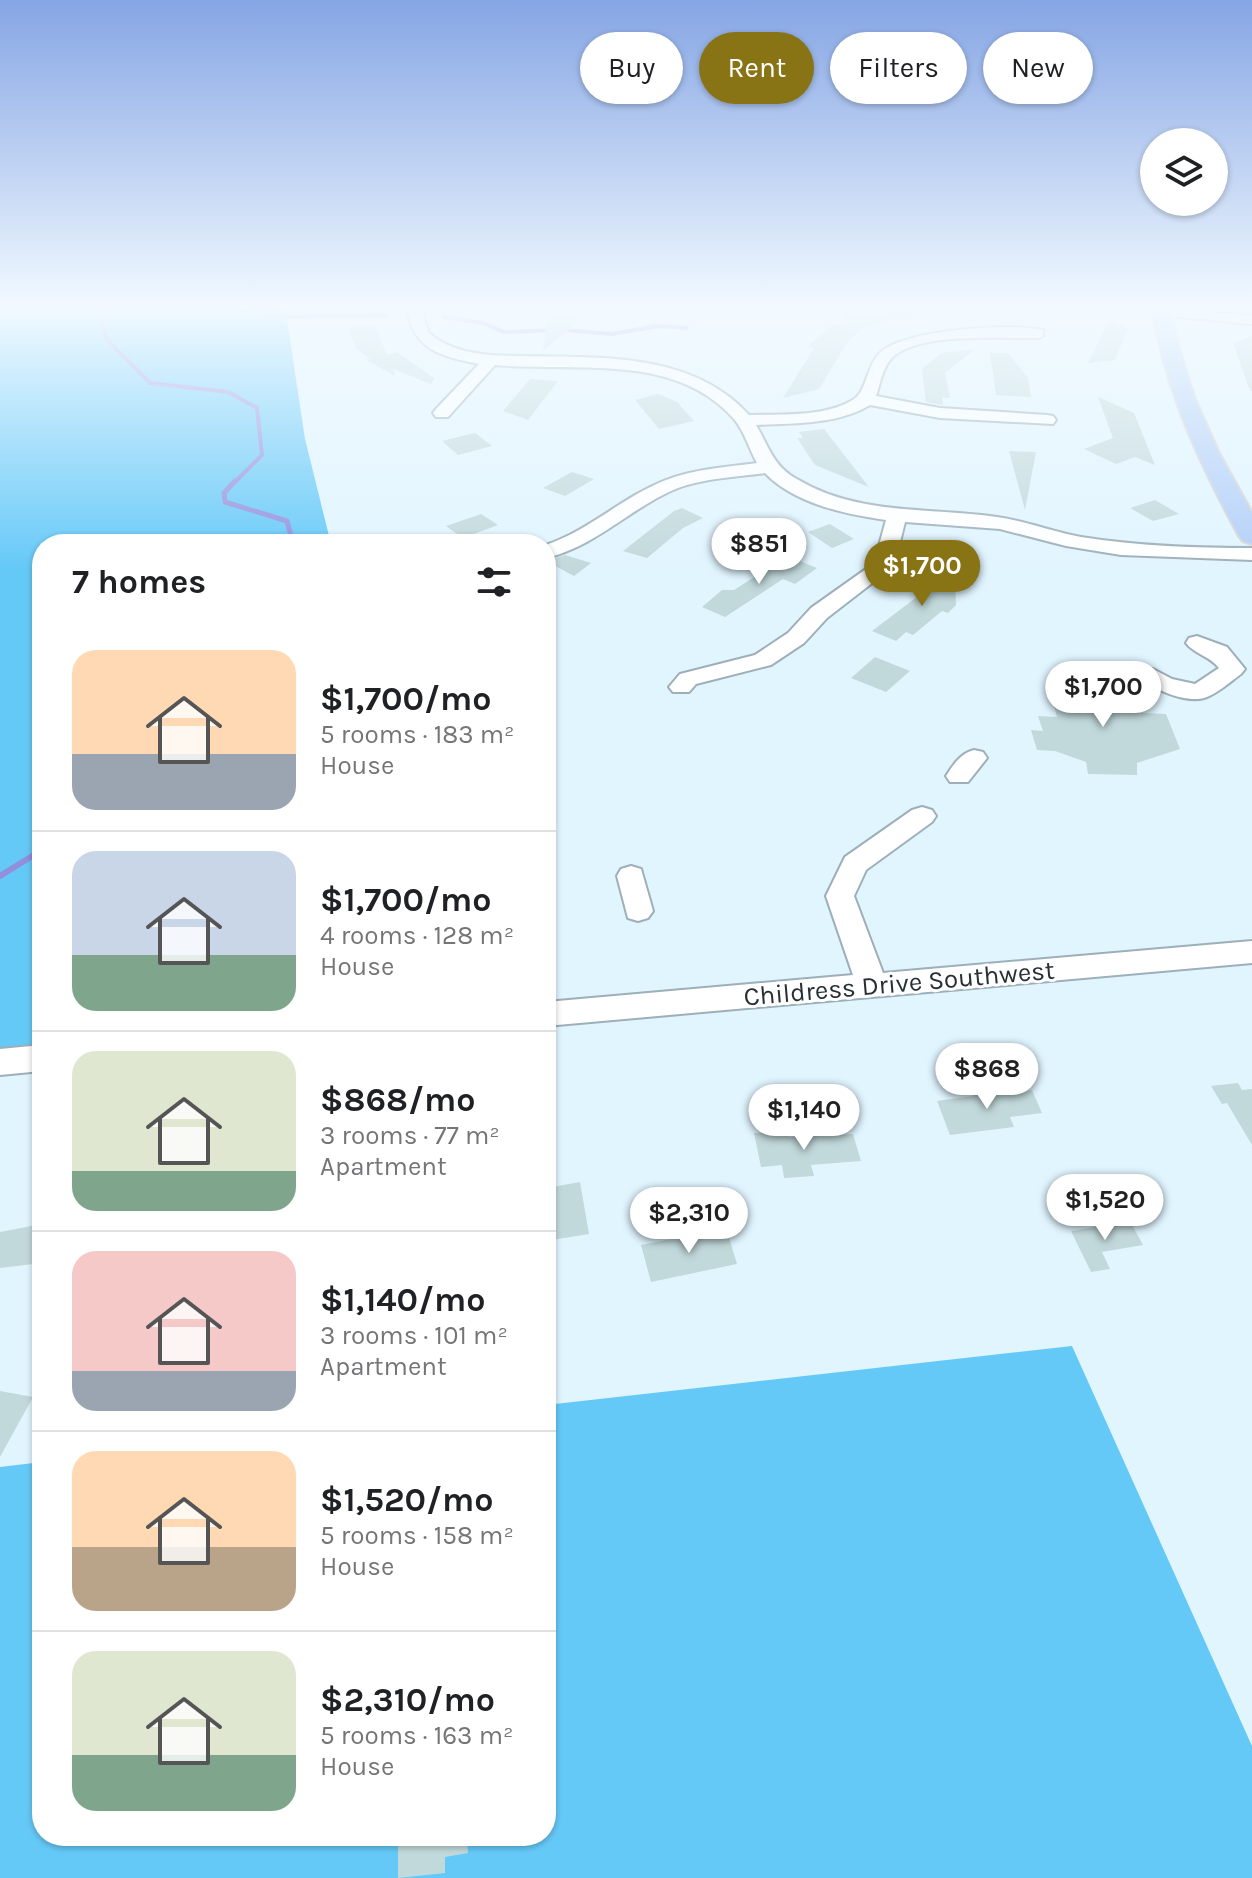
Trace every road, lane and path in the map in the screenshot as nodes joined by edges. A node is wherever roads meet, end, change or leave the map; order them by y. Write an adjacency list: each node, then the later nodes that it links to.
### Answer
1 (460, 394): 6 (street)
2 (713, 394): 7 (street)
3 (868, 394): 5 (street)
4 (1181, 394): 11 (main road)
5 (866, 399): 7 (street); 8 (street)
6 (442, 413)
7 (744, 420): 9 (street)
8 (1047, 420)
9 (766, 467): 10 (street); 12 (street)
10 (896, 518): 13 (street); 16 (street)
11 (1252, 536)
12 (556, 548)
13 (1252, 554)
14 (1197, 643): 15 (street)
15 (1153, 676)
16 (681, 687)
17 (922, 816): 21 (street)
18 (631, 876): 19 (street)
19 (638, 911)
20 (1252, 952): 21 (street, Childress Drive Southwest)
21 (872, 985): 22 (street, Childress Drive Southwest)
22 (556, 1013)
23 (32, 1059): 24 (street)
24 (0, 1062)

